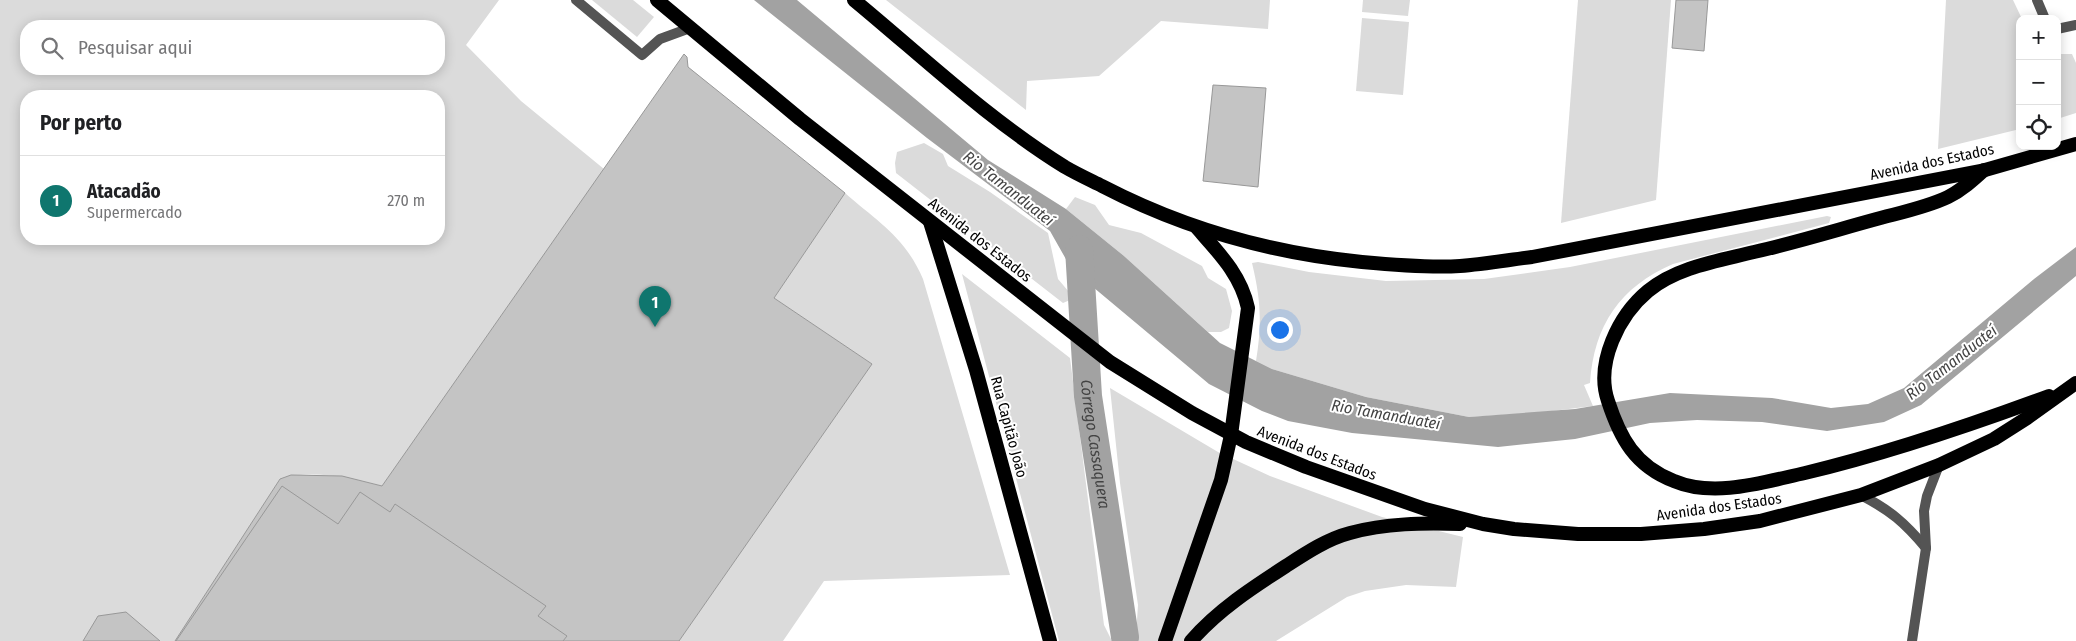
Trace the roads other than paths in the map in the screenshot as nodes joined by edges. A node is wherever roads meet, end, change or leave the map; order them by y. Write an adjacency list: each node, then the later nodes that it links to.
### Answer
1 (576, 0): 7 (street)
2 (658, 0): 7 (highway, Avenida dos Estados)
3 (854, 0): 12 (highway, Avenida dos Estados)
4 (2037, 0): 5 (street)
5 (2043, 15)
6 (2076, 25): 8 (street)
7 (690, 28): 11 (highway, Avenida dos Estados)
8 (2061, 28)
9 (2076, 144): 10 (highway, Avenida dos Estados)
10 (1985, 170): 12 (highway, Avenida dos Estados); 13 (highway)
11 (930, 222): 14 (highway, Avenida dos Estados); 19 (highway, Rua Capitão João)
12 (1196, 227): 14 (highway)
13 (2072, 386): 15 (highway, Avenida dos Estados)
14 (1231, 434): 17 (highway, Avenida dos Estados); 20 (highway)
15 (1939, 465): 16 (highway, Avenida dos Estados); 18 (street)
16 (1861, 495): 17 (highway, Avenida dos Estados); 18 (street)
17 (1483, 524): 21 (highway)
18 (1926, 548): 22 (street)
19 (1050, 641)
20 (1164, 641)
21 (1191, 641)
22 (1912, 641)

